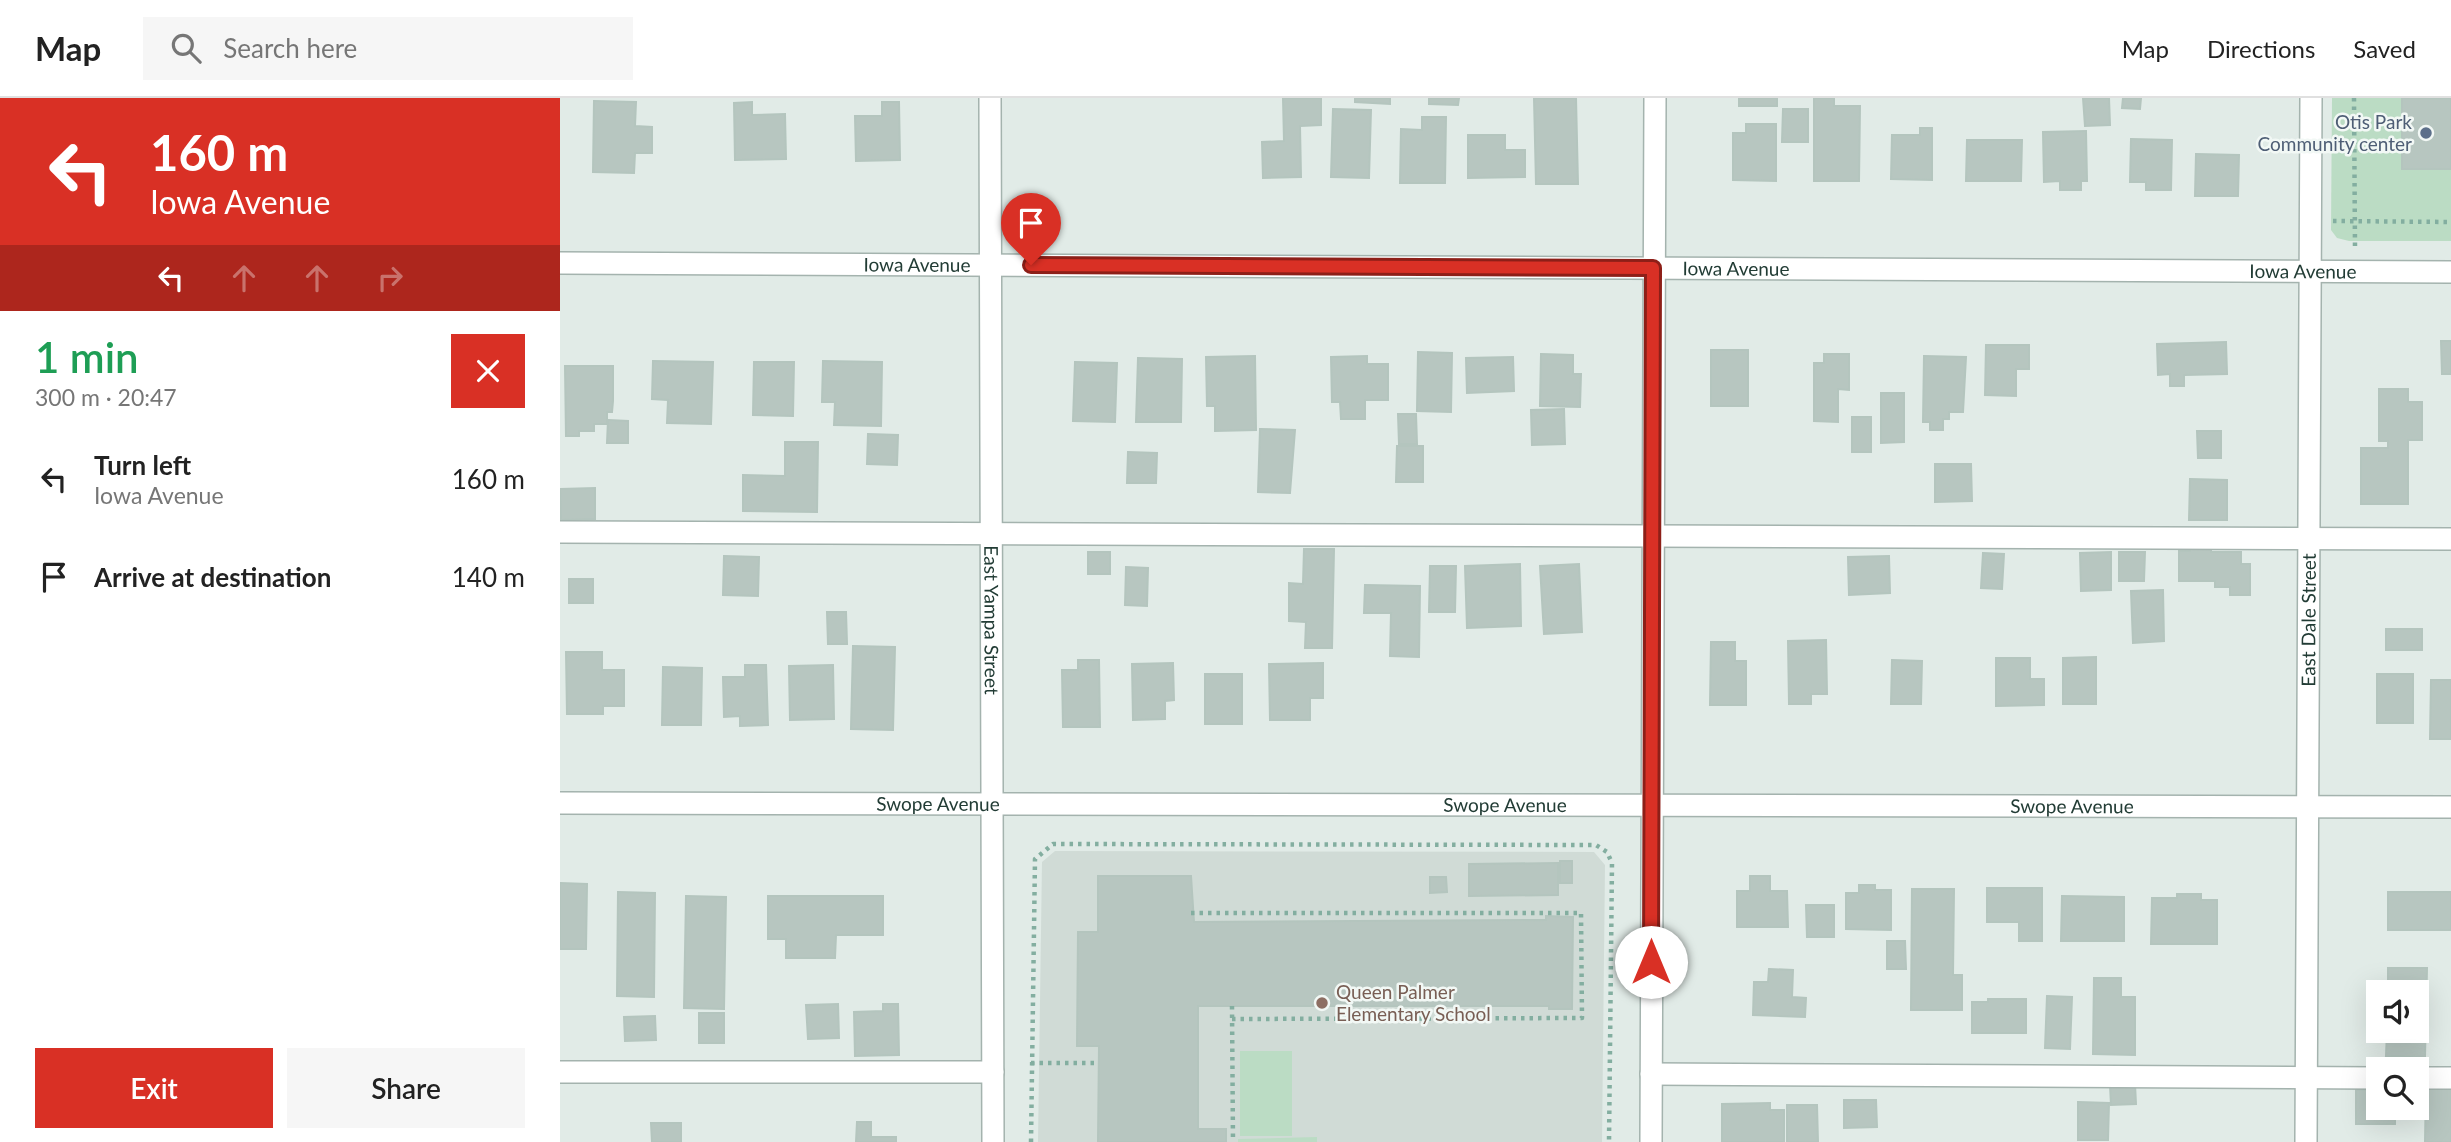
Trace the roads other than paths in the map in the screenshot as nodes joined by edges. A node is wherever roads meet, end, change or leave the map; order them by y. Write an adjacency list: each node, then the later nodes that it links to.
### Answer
1 (990, 98): 5 (street, East Yampa Street)
2 (1655, 98): 6 (street)
3 (2311, 98): 7 (street, East Dale Street)
4 (560, 263): 5 (street, Iowa Avenue)
5 (989, 265): 6 (street, Iowa Avenue); 10 (street, East Yampa Street)
6 (1653, 268): 7 (street, Iowa Avenue); 11 (street)
7 (2311, 270): 8 (street, Iowa Avenue); 12 (street, East Dale Street)
8 (2451, 272)
9 (560, 532): 10 (street)
10 (991, 532): 11 (street); 15 (street, East Yampa Street)
11 (1652, 538): 12 (street); 16 (street)
12 (2309, 538): 13 (street); 17 (street, East Dale Street)
13 (2451, 539)
14 (560, 803): 15 (street, Swope Avenue)
15 (992, 805): 16 (street, Swope Avenue); 20 (street, East Yampa Street)
16 (1651, 806): 17 (street, Swope Avenue); 21 (street)
17 (2306, 807): 18 (street, Swope Avenue); 22 (street, East Dale Street)
18 (2451, 807)
19 (560, 1072): 20 (street)
20 (993, 1072): 26 (street, East Yampa Street)
21 (1651, 1074): 22 (street); 27 (street)
22 (2306, 1078): 23 (street); 28 (street, East Dale Street)
23 (2366, 1078)
24 (2429, 1078): 25 (street)
25 (2451, 1078)
26 (993, 1142)
27 (1651, 1142)
28 (2306, 1142)

